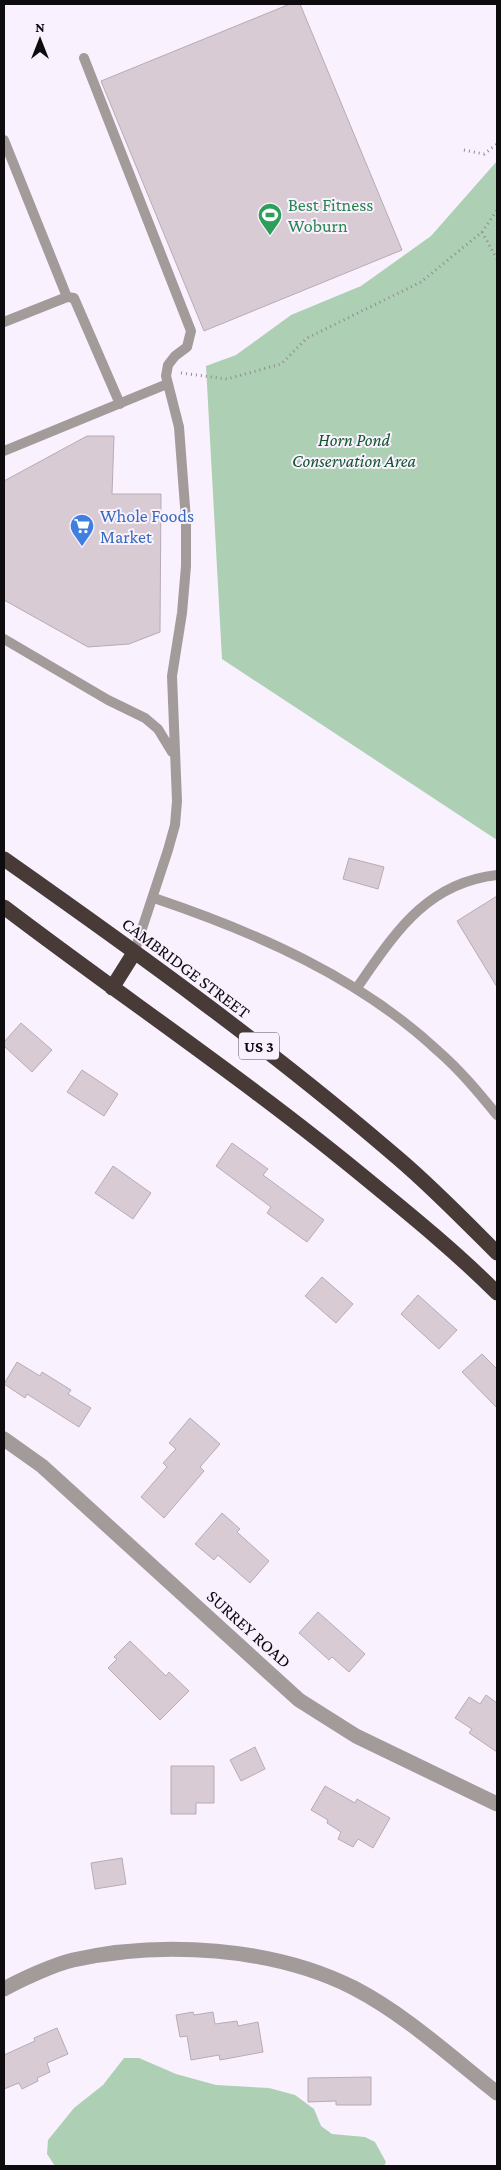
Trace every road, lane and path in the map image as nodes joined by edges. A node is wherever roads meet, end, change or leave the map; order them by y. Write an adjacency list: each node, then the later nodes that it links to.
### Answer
1 (84, 58): 10 (lane)
2 (4, 140): 8 (lane)
3 (497, 144): 4 (path)
4 (464, 150)
5 (497, 210): 6 (path)
6 (482, 232): 7 (path); 10 (path)
7 (497, 259)
8 (67, 297): 9 (lane); 12 (lane)
9 (4, 322)
10 (167, 371): 11 (lane)
11 (167, 384): 12 (lane); 15 (lane)
12 (120, 404): 13 (lane)
13 (4, 451)
14 (4, 639): 15 (lane)
15 (174, 758): 18 (lane)
16 (4, 860): 20 (highway, CAMBRIDGE STREET / US 3)
17 (497, 875): 22 (lane)
18 (154, 898): 20 (lane); 22 (lane)
19 (4, 907): 21 (highway, US 3)
20 (134, 953): 21 (highway); 24 (highway, CAMBRIDGE STREET / US 3)
21 (112, 988): 25 (highway, US 3)
22 (356, 989): 23 (lane)
23 (497, 1114)
24 (497, 1253)
25 (497, 1293)
26 (4, 1439): 27 (street, SURREY ROAD)
27 (497, 1804)
28 (4, 1989): 29 (street)
29 (497, 2093)

